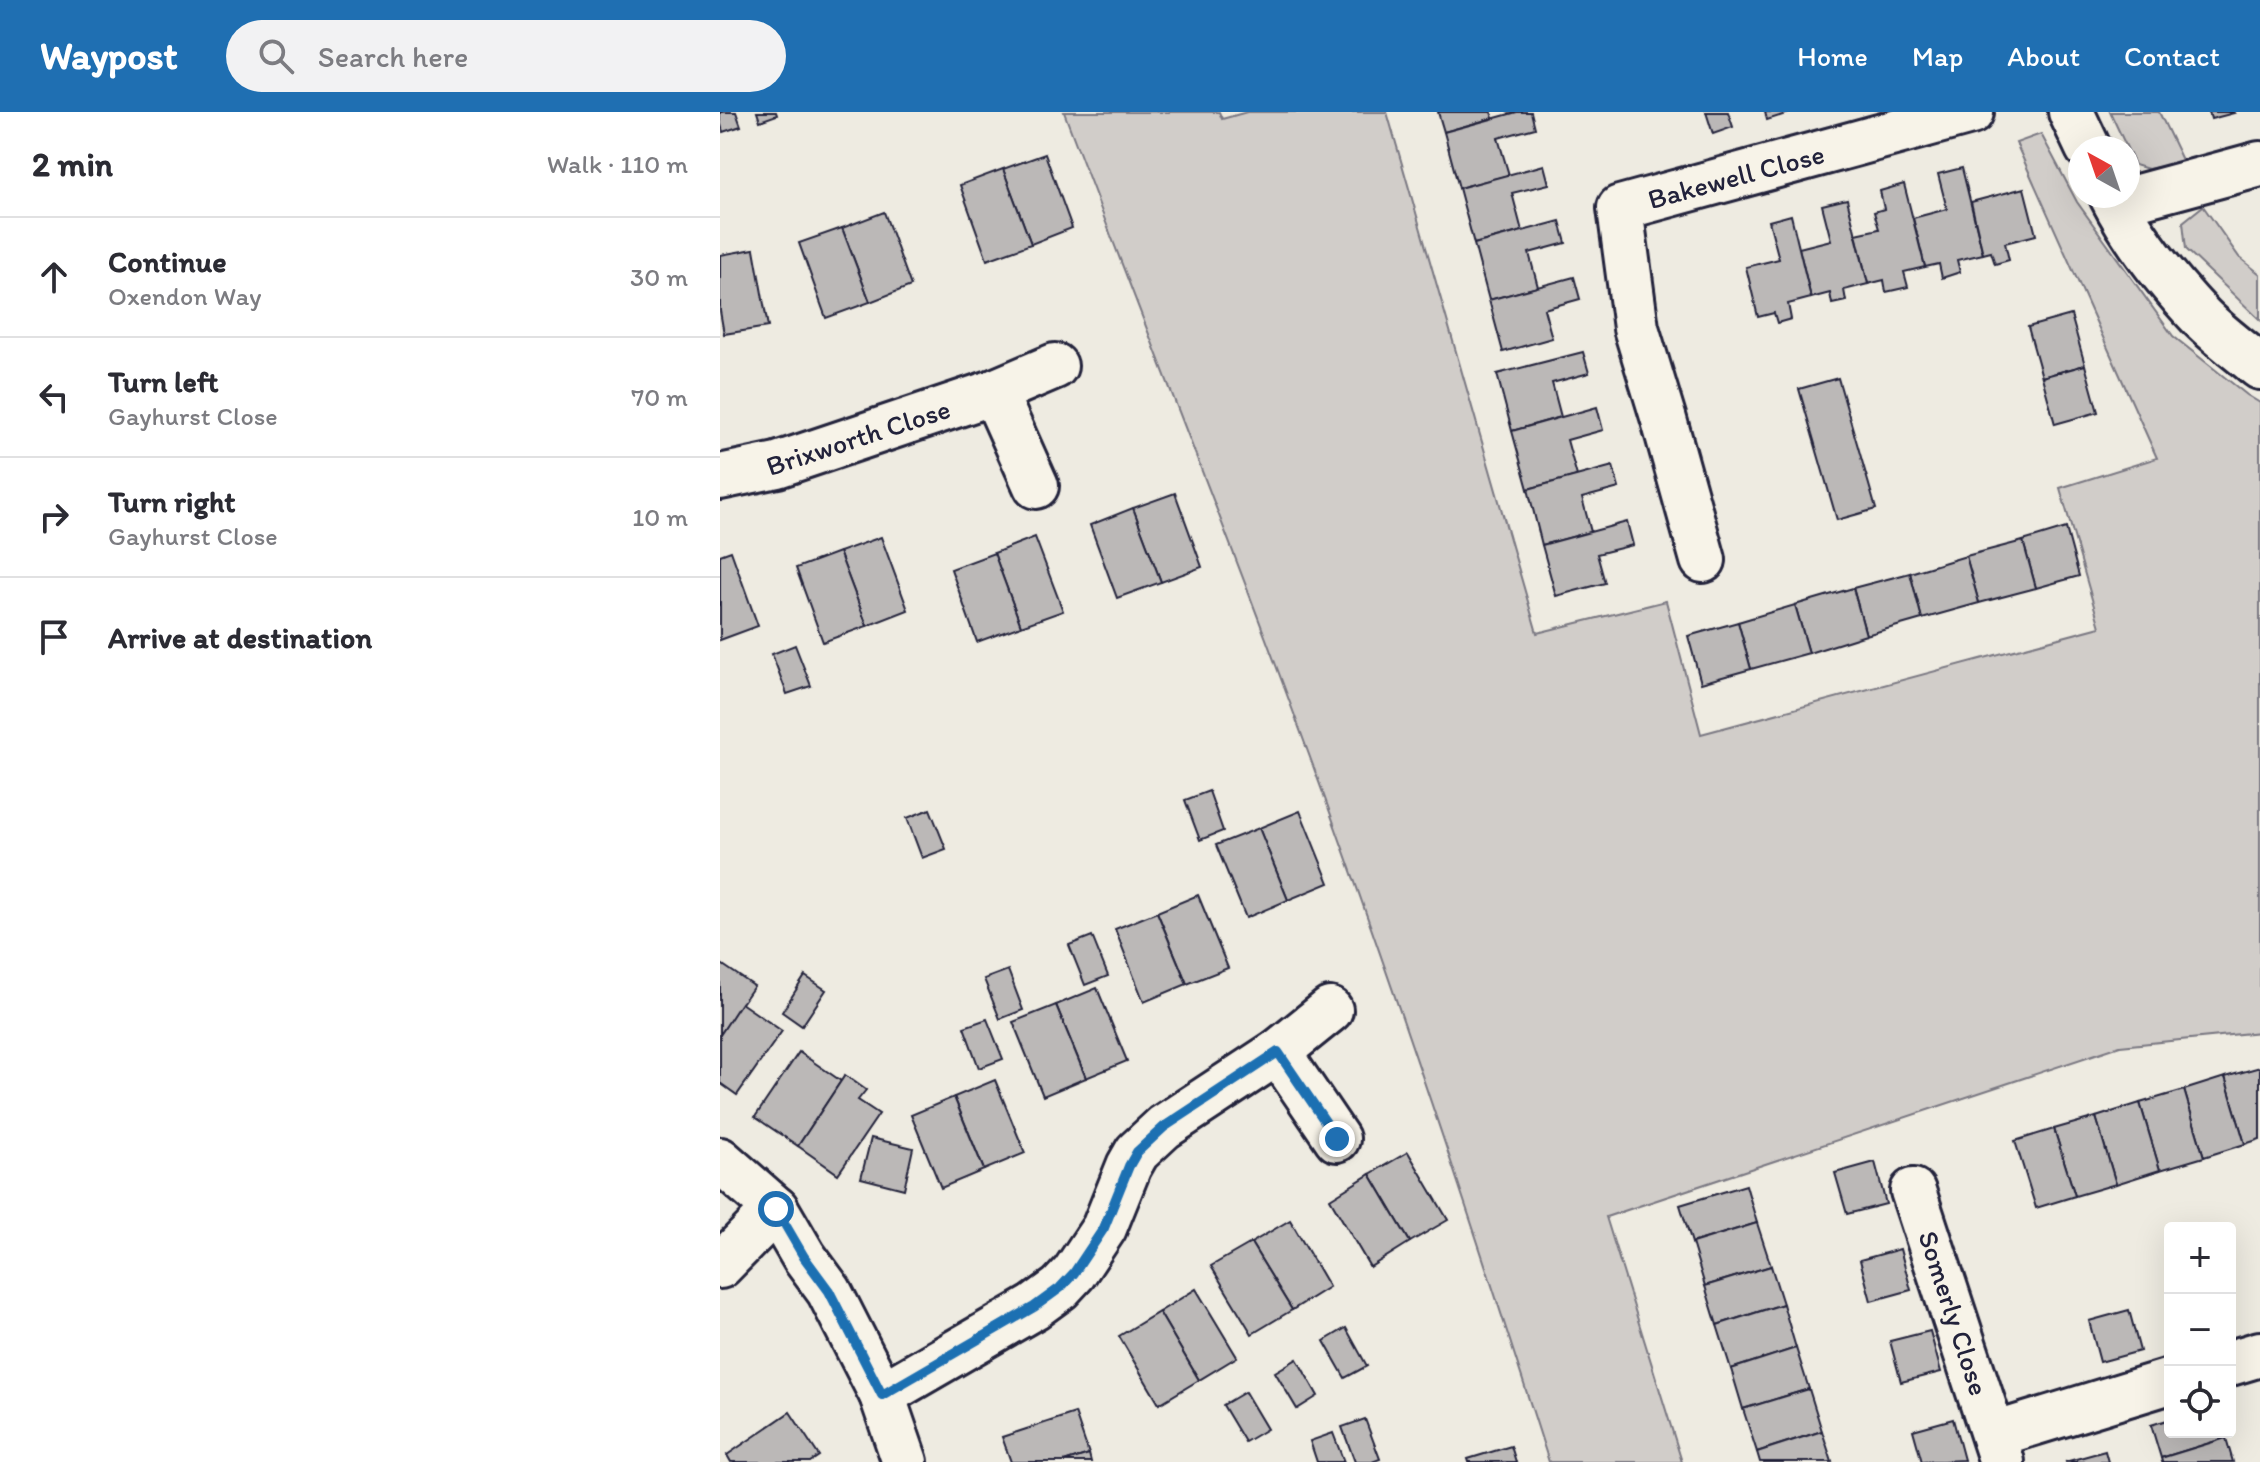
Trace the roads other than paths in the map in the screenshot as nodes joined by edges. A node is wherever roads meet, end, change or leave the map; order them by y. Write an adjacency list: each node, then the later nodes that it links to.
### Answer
1 (1971, 112): 12 (street, Bakewell Close)
2 (2071, 112): 3 (street)
3 (2082, 136)
4 (2260, 164): 5 (street)
5 (2140, 193)
6 (2120, 208): 8 (street)
7 (1055, 366): 9 (street, Brixworth Close)
8 (2260, 367)
9 (994, 392): 10 (street, Brixworth Close); 11 (street)
10 (720, 477)
11 (1036, 486)
12 (1703, 560)
13 (1330, 1010): 14 (street)
14 (1278, 1052): 15 (street); 23 (street)
15 (1337, 1139)
16 (720, 1160): 18 (street)
17 (1913, 1191): 24 (street, Somerly Close)
18 (776, 1209): 19 (street); 23 (street)
19 (720, 1266)
20 (2260, 1354): 21 (street)
21 (2236, 1361)
22 (2164, 1383): 24 (street, Somerly Close)
23 (882, 1395): 25 (street)
24 (1998, 1449)
25 (905, 1462)

